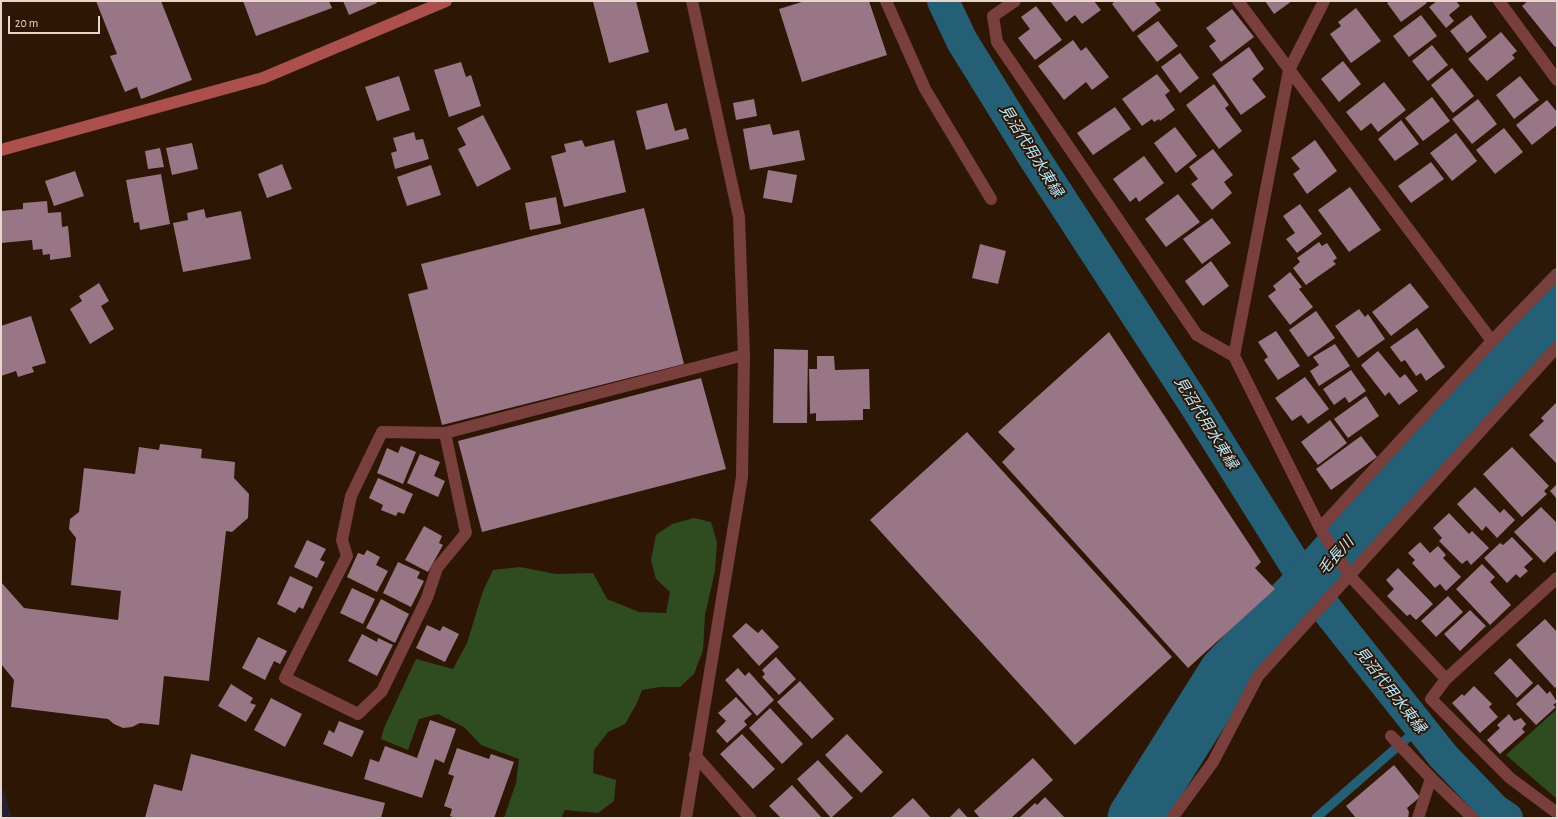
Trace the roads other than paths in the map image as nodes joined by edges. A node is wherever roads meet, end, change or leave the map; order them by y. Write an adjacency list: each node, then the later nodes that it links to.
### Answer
1 (446, 1): 10 (street)
2 (692, 1): 15 (street)
3 (886, 1): 11 (street)
4 (1015, 1): 16 (street)
5 (1238, 1): 8 (street)
6 (1324, 1): 8 (street)
7 (1499, 1): 9 (street)
8 (1289, 70): 13 (street); 16 (street)
9 (1557, 80)
10 (1, 150)
11 (991, 199)
12 (1557, 274): 13 (street)
13 (1492, 341): 18 (street)
14 (1557, 347): 19 (street)
15 (744, 355): 17 (street); 23 (street)
16 (1234, 356): 18 (street)
17 (445, 433): 17 (street)
18 (1320, 528): 19 (street)
19 (1349, 575): 21 (street); 28 (street)
20 (1557, 578): 21 (street)
21 (1446, 679): 25 (street)
22 (1391, 736): 24 (street)
23 (695, 756): 26 (street); 27 (street)
24 (1431, 778): 29 (street); 30 (street)
25 (1557, 813)
26 (686, 818)
27 (750, 818)
28 (1172, 818)
29 (1418, 818)
30 (1474, 818)

